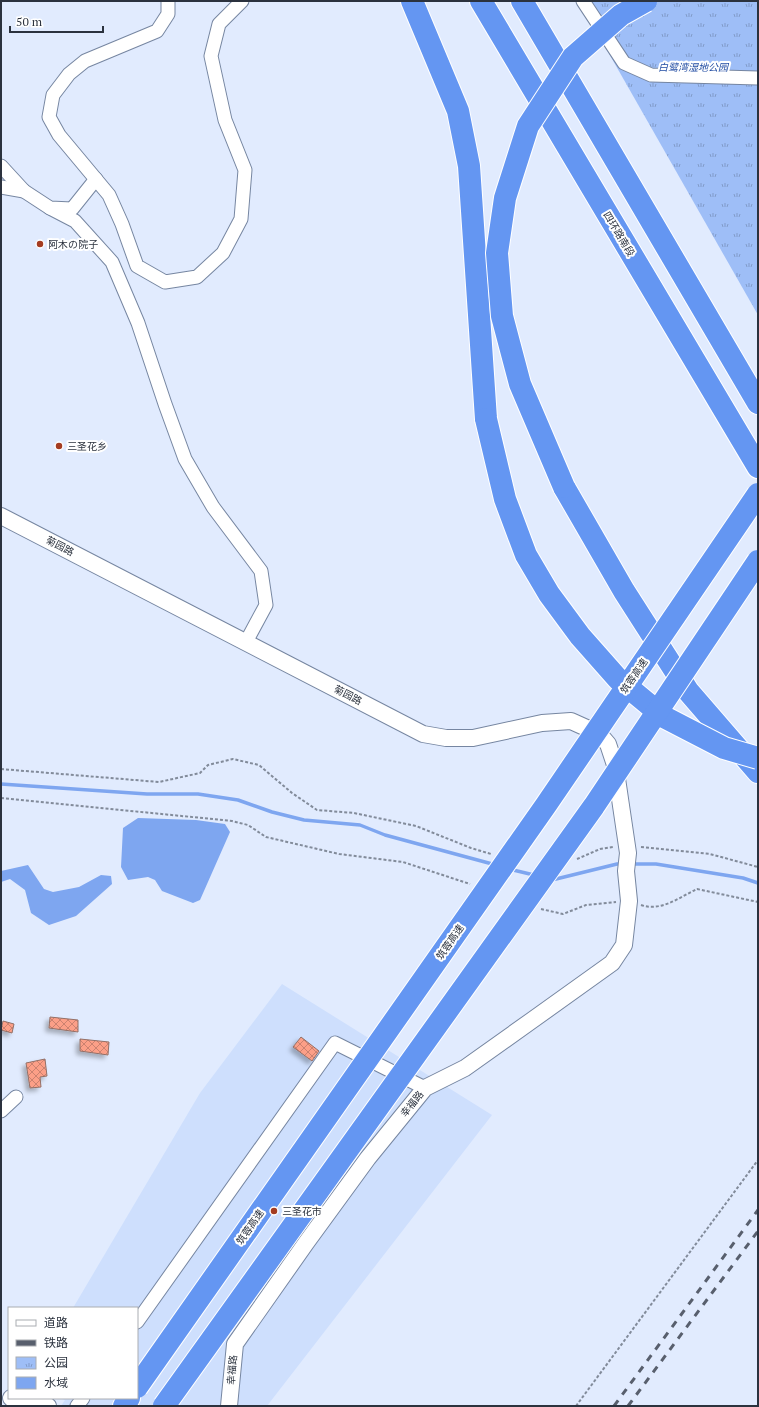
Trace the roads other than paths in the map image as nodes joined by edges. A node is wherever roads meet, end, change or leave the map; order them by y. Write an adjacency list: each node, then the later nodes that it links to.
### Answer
1 (168, 1): 10 (street)
2 (242, 1): 10 (street)
3 (412, 1): 20 (highway, bridge)
4 (481, 1): 15 (highway, 四环路南段)
5 (522, 1): 14 (highway)
6 (583, 1): 8 (street)
7 (646, 1): 20 (highway, bridge)
8 (758, 78)
9 (1, 166): 12 (street)
10 (96, 179): 13 (street)
11 (1, 187): 12 (street)
12 (24, 191): 13 (street)
13 (50, 208): 19 (street)
14 (758, 403)
15 (758, 467)
16 (758, 494): 26 (highway, 筑蓉高速, bridge)
17 (1, 516): 19 (street, 菊园路)
18 (758, 561): 29 (highway, bridge)
19 (246, 642): 21 (street, 菊园路)
20 (758, 767)
21 (627, 849): 22 (street, 幸福路)
22 (425, 1088): 25 (street); 30 (street, 幸福路)
23 (16, 1097): 24 (street)
24 (1, 1112)
25 (138, 1321)
26 (138, 1386)
27 (15, 1399): 28 (street)
28 (48, 1406)
29 (164, 1406)
30 (229, 1406)

